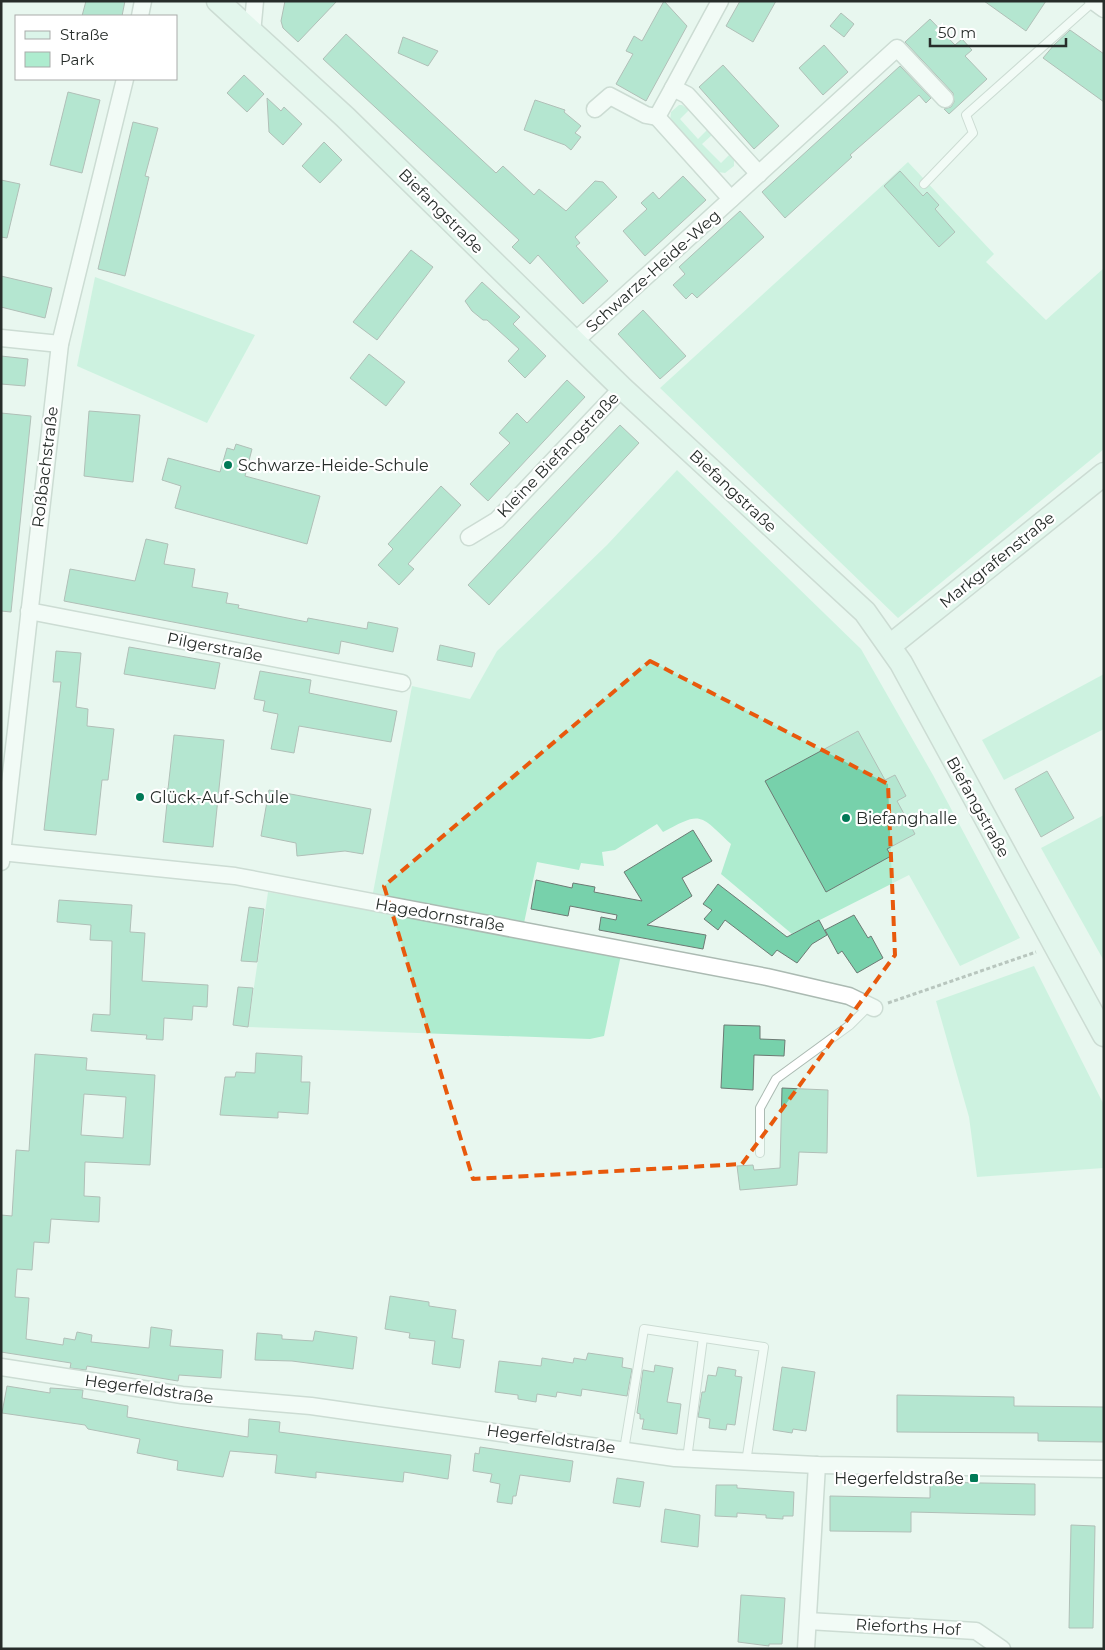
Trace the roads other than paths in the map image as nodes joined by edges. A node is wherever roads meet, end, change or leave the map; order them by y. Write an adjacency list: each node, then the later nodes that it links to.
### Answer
1 (143, 1): 7 (street)
2 (218, 1): 8 (main road, Biefangstraße)
3 (255, 1): 8 (street)
4 (720, 1): 10 (street)
5 (1093, 1): 6 (street); 15 (lane)
6 (1104, 9)
7 (140, 15)
8 (252, 33): 18 (main road, Biefangstraße)
9 (125, 80): 19 (street, Roßbachstraße)
10 (673, 88): 13 (street); 14 (street)
11 (945, 99): 14 (street, Schwarze-Heide-Weg)
12 (595, 110): 13 (street, Schwarze-Heide-Weg)
13 (656, 117): 16 (street, Schwarze-Heide-Weg)
14 (759, 174): 16 (street, Schwarze-Heide-Weg)
15 (924, 184)
16 (731, 199): 18 (street, Schwarze-Heide-Weg)
17 (1, 338): 19 (street)
18 (574, 342): 20 (main road, Biefangstraße)
19 (60, 344): 23 (street, Roßbachstraße)
20 (622, 388): 22 (street, Kleine Biefangstraße); 24 (main road, Biefangstraße)
21 (1104, 474): 24 (main road, Markgrafenstraße)
22 (469, 538)
23 (29, 610): 25 (street, Pilgerstraße); 26 (street, Roßbachstraße)
24 (891, 645): 28 (main road, Biefangstraße)
25 (402, 683)
26 (2, 855): 27 (street, Hagedornstraße)
27 (871, 1007): 29 (lane)
28 (1104, 1035)
29 (760, 1153)
30 (703, 1338): 32 (lane); 33 (lane); 34 (lane)
31 (1, 1367): 32 (street, Hegerfeldstraße)
32 (624, 1450): 33 (street, Hegerfeldstraße)
33 (687, 1459): 34 (street, Hegerfeldstraße)
34 (746, 1462): 35 (street, Hegerfeldstraße)
35 (816, 1465): 36 (street, Hegerfeldstraße); 37 (street)
36 (1104, 1469)
37 (808, 1621): 38 (street); 39 (street, Rieforths Hof)
38 (806, 1649)
39 (1002, 1649)

